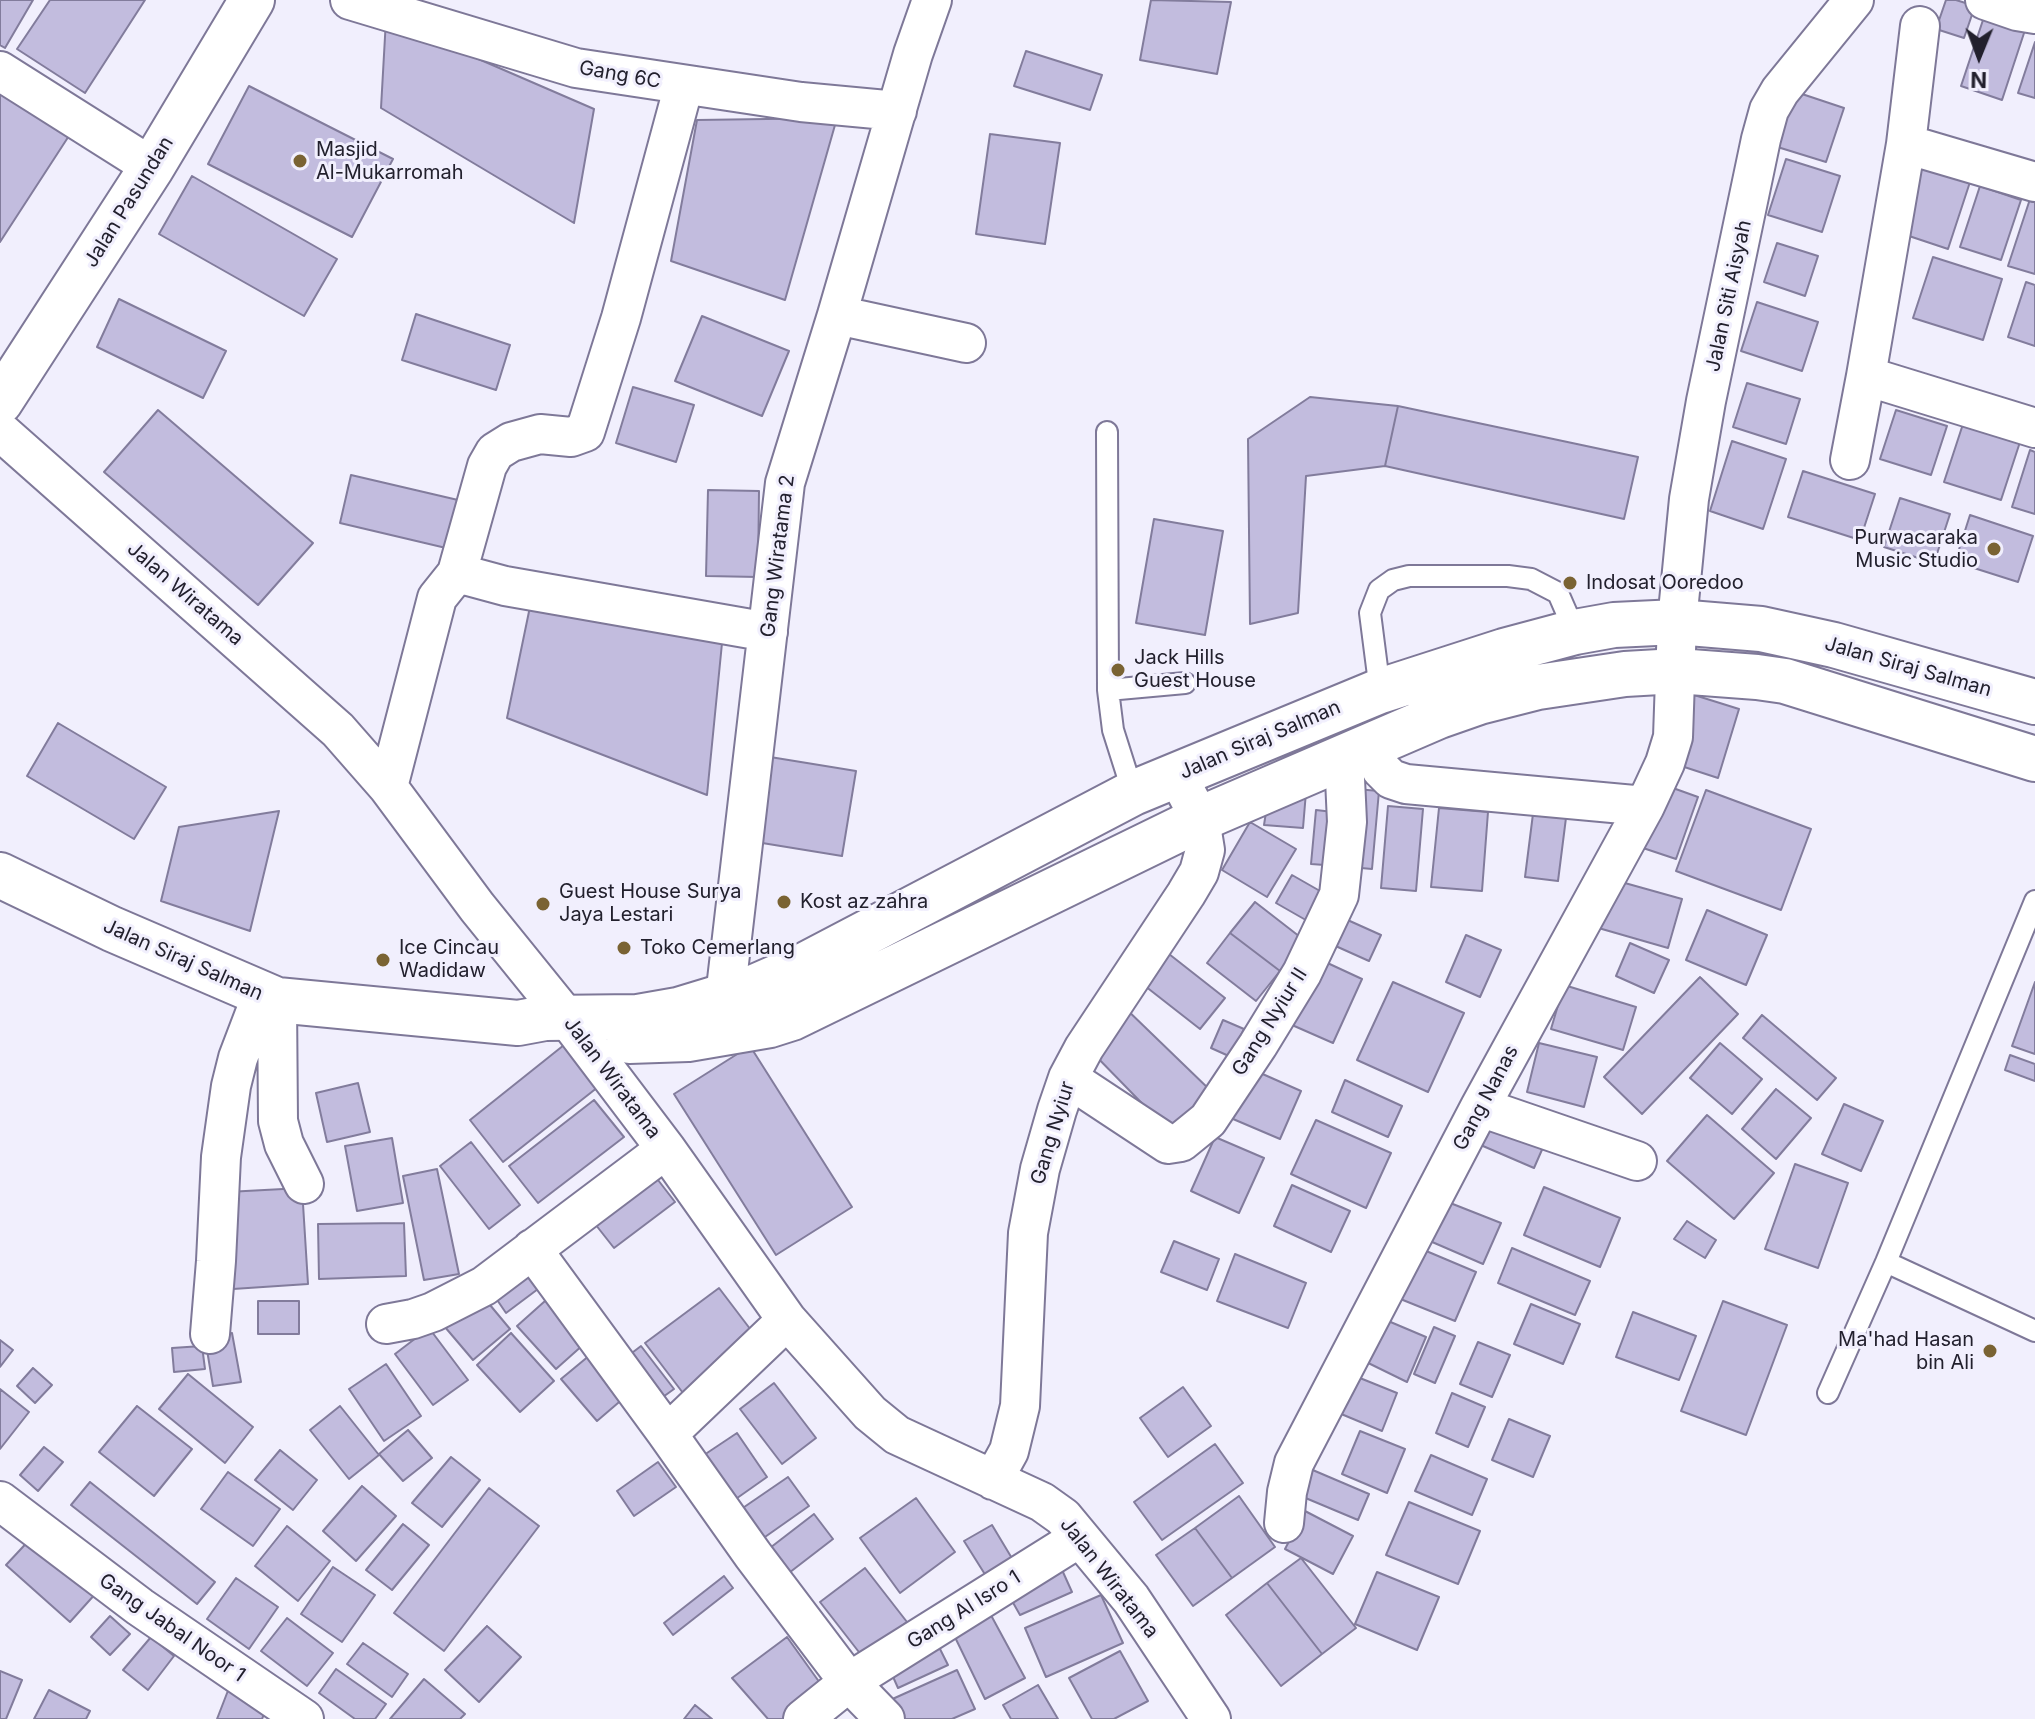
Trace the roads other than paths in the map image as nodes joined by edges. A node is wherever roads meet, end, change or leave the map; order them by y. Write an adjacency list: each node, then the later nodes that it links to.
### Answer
1 (252, 0): 12 (street, Jalan Pasundan)
2 (350, 0): 9 (street, Gang 6C)
3 (932, 0): 10 (street, Gang Wiratama 2)
4 (1854, 0): 23 (street, Jalan Siti Aisyah)
5 (1985, 0): 6 (street)
6 (2035, 14)
7 (1920, 26): 11 (street)
8 (0, 71): 12 (street)
9 (684, 85): 10 (street, Gang 6C); 22 (street)
10 (897, 111): 14 (street, Gang Wiratama 2)
11 (1906, 144): 13 (street); 16 (street)
12 (152, 167): 17 (street, Jalan Pasundan)
13 (2035, 182)
14 (837, 315): 15 (street); 24 (street, Gang Wiratama 2)
15 (966, 343)
16 (1866, 376): 18 (street); 21 (street)
17 (0, 402)
18 (2035, 428)
19 (0, 431): 34 (street, Jalan Wiratama)
20 (1107, 432): 28 (lane)
21 (1850, 460)
22 (457, 573): 24 (street); 34 (street)
23 (1677, 622): 25 (street, Jalan Siraj Salman); 26 (street, Jalan Siti Aisyah); 30 (street, Jalan Siraj Salman)
24 (768, 632): 41 (street, Gang Wiratama 2)
25 (1575, 632): 29 (street, Jalan Siraj Salman); 29 (lane)
26 (1677, 671): 31 (street, Jalan Siraj Salman); 32 (street, Jalan Siraj Salman); 36 (street, Gang Nanas)
27 (1185, 683): 28 (lane)
28 (1108, 690): 35 (lane)
29 (1380, 691): 33 (street, Jalan Siraj Salman)
30 (2035, 702)
31 (1358, 752): 36 (street); 37 (street, Jalan Siraj Salman); 43 (street, Gang Nyiur II)
32 (2035, 759)
33 (1177, 775): 35 (street, Jalan Siraj Salman); 37 (street)
34 (388, 787): 42 (street, Jalan Wiratama)
35 (1133, 793): 41 (street, Jalan Siraj Salman)
36 (1645, 806): 44 (street, Gang Nanas)
37 (1200, 819): 41 (street, Jalan Siraj Salman); 43 (street, Gang Nyiur)
38 (0, 875): 40 (street, Jalan Siraj Salman)
39 (2035, 901): 49 (lane)
40 (270, 998): 42 (street, Jalan Siraj Salman); 47 (street); 53 (street)
41 (723, 1016): 42 (street, Jalan Siraj Salman)
42 (575, 1029): 45 (street, Jalan Wiratama)
43 (1068, 1078): 56 (street, Gang Nyiur)
44 (1480, 1107): 46 (street); 58 (street, Gang Nanas)
45 (666, 1149): 48 (street); 50 (street, Jalan Wiratama)
46 (1637, 1161)
47 (304, 1184)
48 (532, 1249): 51 (street); 55 (street)
49 (1886, 1262): 52 (lane); 54 (lane)
50 (787, 1320): 55 (street); 56 (street, Jalan Wiratama)
51 (386, 1324)
52 (2035, 1331)
53 (210, 1334)
54 (1828, 1393)
55 (666, 1432): 60 (street)
56 (993, 1480): 59 (street, Jalan Wiratama)
57 (0, 1501): 62 (street, Gang Jabal Noor 1)
58 (1284, 1523)
59 (1079, 1538): 60 (street, Gang Al Isro 1); 61 (street, Jalan Wiratama)
60 (849, 1682): 63 (street, Gang Al Isro 1); 64 (street)
61 (1195, 1714)
62 (304, 1719)
63 (803, 1719)
64 (885, 1719)

